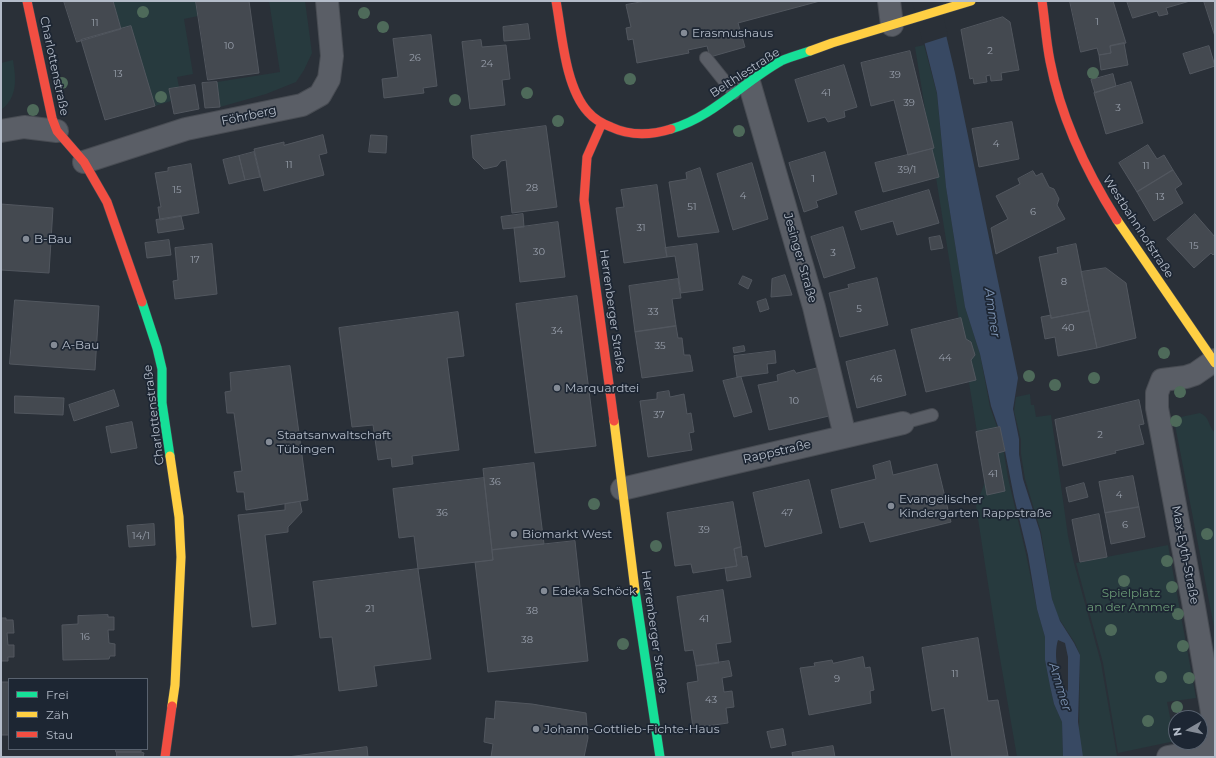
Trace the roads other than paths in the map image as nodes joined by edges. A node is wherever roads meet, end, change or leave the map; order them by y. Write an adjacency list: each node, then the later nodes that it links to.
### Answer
1 (27, 1): 11 (street, Charlottenstraße)
2 (327, 1): 13 (street, Föhrberg)
3 (556, 1): 10 (street)
4 (889, 1): 7 (street)
5 (971, 1): 7 (street, Belthlestraße)
6 (1042, 1): 14 (street, Westbahnhofstraße)
7 (900, 22): 9 (street, Belthlestraße)
8 (706, 58): 9 (lane)
9 (742, 87): 10 (street, Belthlestraße); 17 (street, Jesinger Straße)
10 (602, 123): 18 (street, Herrenberger Straße)
11 (57, 131): 12 (street); 13 (street, Charlottenstraße)
12 (1, 132)
13 (84, 162): 21 (street, Charlottenstraße)
14 (1215, 361): 19 (street, Max-Eyth-Straße)
15 (932, 416): 16 (lane, Rappstraße)
16 (903, 423): 17 (street, Rappstraße)
17 (845, 436): 18 (street, Rappstraße)
18 (622, 489): 22 (street, Herrenberger Straße)
19 (1215, 730)
20 (1215, 747): 23 (street)
21 (165, 757)
22 (660, 757)
23 (1168, 757)

